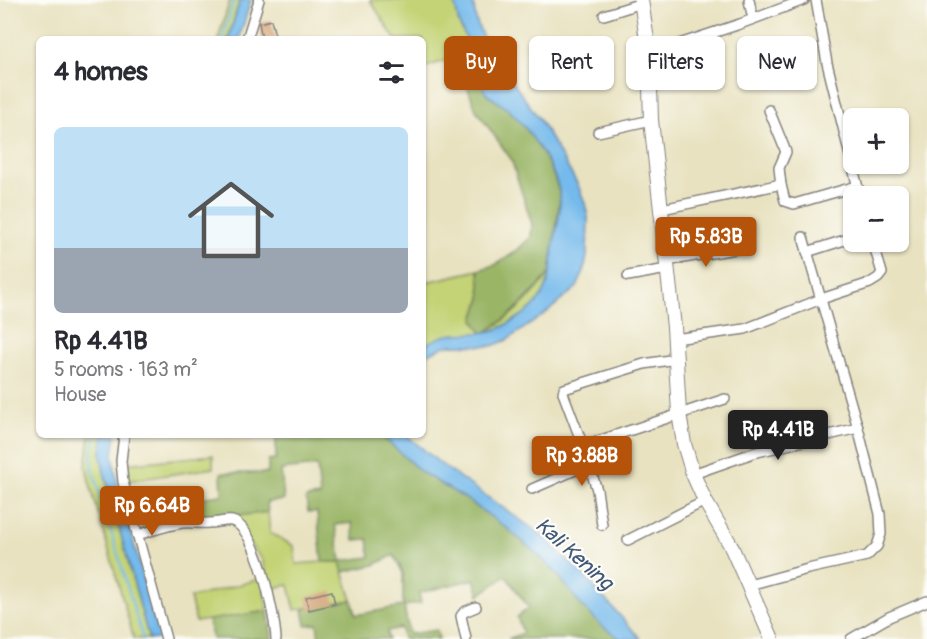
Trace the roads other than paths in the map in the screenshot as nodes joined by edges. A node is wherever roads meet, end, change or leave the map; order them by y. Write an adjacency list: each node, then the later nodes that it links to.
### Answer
1 (259, 0): 8 (street)
2 (749, 0): 7 (street)
3 (804, 0): 7 (street)
4 (816, 0): 16 (street)
5 (642, 2): 6 (street); 9 (main road)
6 (604, 15)
7 (753, 20): 10 (street)
8 (248, 36)
9 (647, 36)
10 (704, 36)
11 (650, 90): 13 (main road)
12 (770, 110): 15 (street)
13 (651, 120): 14 (street); 18 (main road)
14 (598, 132)
15 (781, 185): 17 (street); 18 (street)
16 (857, 186)
17 (843, 190)
18 (662, 209): 24 (main road)
19 (803, 237): 22 (street)
20 (843, 241): 22 (street)
21 (741, 248): 24 (street)
22 (807, 252): 26 (street)
23 (876, 252): 26 (street)
24 (667, 265): 25 (street); 27 (main road)
25 (628, 276)
26 (821, 299): 27 (street); 31 (street)
27 (675, 339): 28 (main road)
28 (676, 359): 30 (main road); 33 (street)
29 (725, 399): 30 (street)
30 (679, 413): 33 (street); 35 (main road)
31 (858, 428): 35 (street); 41 (street)
32 (123, 438): 39 (street)
33 (583, 446): 34 (street)
34 (589, 464): 36 (street); 38 (street)
35 (693, 474): 37 (main road)
36 (532, 489)
37 (705, 501): 40 (street); 41 (main road)
38 (602, 525)
39 (137, 535): 44 (street); 45 (street)
40 (628, 540)
41 (749, 585): 47 (main road)
42 (927, 601): 48 (street)
43 (476, 608): 46 (street)
44 (166, 639)
45 (276, 639)
46 (466, 639)
47 (772, 639)
48 (851, 639)

